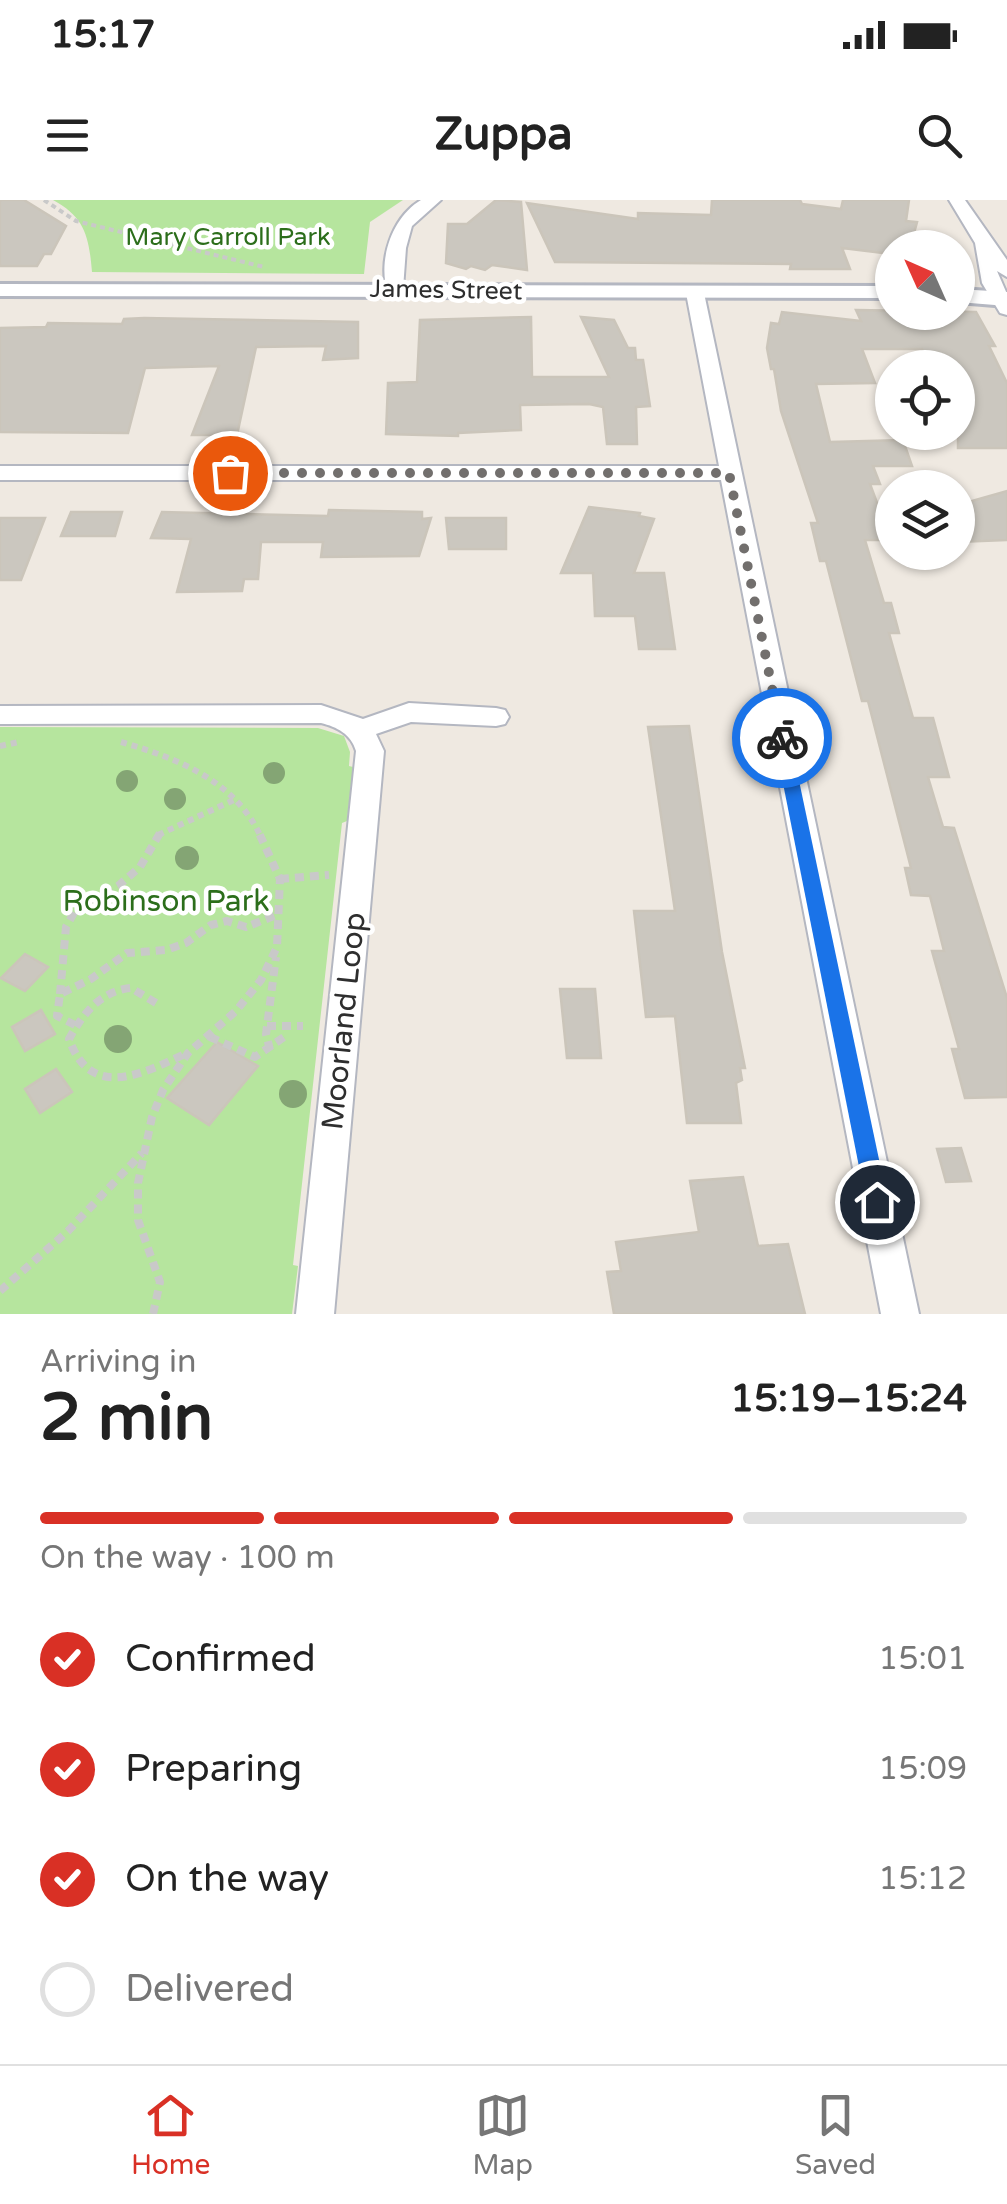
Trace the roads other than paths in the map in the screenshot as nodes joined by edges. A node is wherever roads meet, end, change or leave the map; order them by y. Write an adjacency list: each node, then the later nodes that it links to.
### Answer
1 (434, 200): 5 (street)
2 (958, 200): 6 (street)
3 (975, 287): 6 (street)
4 (0, 290): 5 (street, James Street)
5 (394, 290): 8 (street, James Street)
6 (1003, 291): 9 (street)
7 (875, 292): 8 (street, James Street)
8 (695, 293): 11 (street)
9 (975, 294)
10 (0, 473): 11 (street)
11 (729, 473): 16 (street)
12 (0, 715): 14 (street)
13 (496, 716): 14 (street)
14 (360, 730): 15 (street, Moorland Loop)
15 (315, 1314)
16 (900, 1314)

